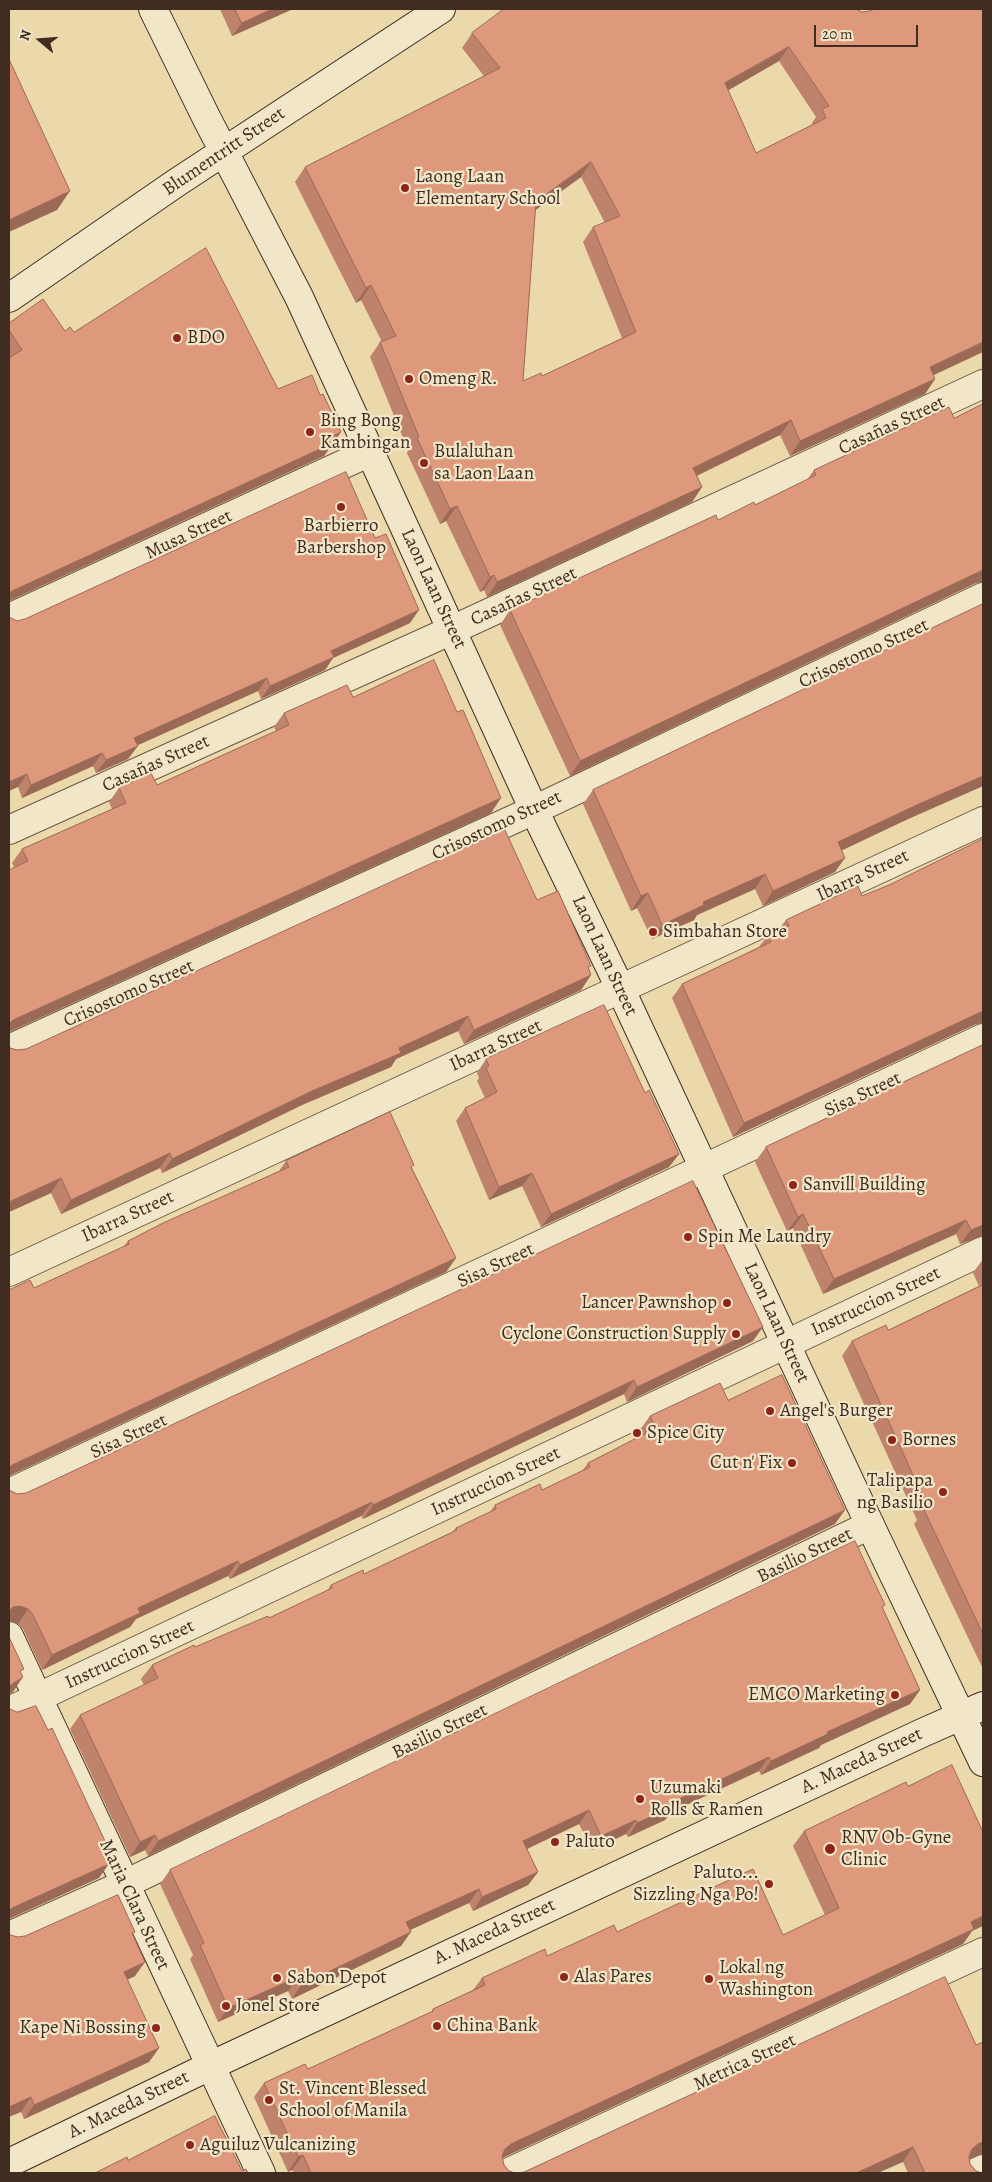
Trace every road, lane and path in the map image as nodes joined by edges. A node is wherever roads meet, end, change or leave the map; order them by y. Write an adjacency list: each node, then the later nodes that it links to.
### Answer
1 (153, 9): 3 (street, Laon Laan Street)
2 (441, 9): 3 (street, Blumentritt Street)
3 (225, 151): 4 (street, Blumentritt Street); 6 (street, Laon Laan Street)
4 (9, 298)
5 (983, 384): 9 (street, Casañas Street)
6 (370, 452): 8 (street, Musa Street); 9 (street, Laon Laan Street)
7 (983, 597): 10 (street, Crisostomo Street)
8 (9, 618)
9 (452, 630): 10 (street, Laon Laan Street); 12 (street, Casañas Street)
10 (534, 810): 13 (street, Laon Laan Street); 15 (street, Crisostomo Street)
11 (983, 821): 13 (street, Ibarra Street)
12 (9, 830)
13 (620, 988): 16 (street, Laon Laan Street); 18 (street, Ibarra Street)
14 (983, 1038): 16 (street, Sisa Street)
15 (9, 1049)
16 (703, 1170): 19 (street, Laon Laan Street); 20 (street, Sisa Street)
17 (983, 1251): 19 (street, Instruccion Street)
18 (9, 1272)
19 (786, 1344): 21 (street, Laon Laan Street); 23 (street, Instruccion Street)
20 (9, 1493)
21 (870, 1525): 24 (street, Laon Laan Street); 27 (street, Basilio Street)
22 (9, 1636): 23 (street, Maria Clara Street)
23 (38, 1698): 25 (street, Instruccion Street); 27 (street, Maria Clara Street)
24 (972, 1711): 26 (street, Laon Laan Street); 30 (street, A. Maceda Street)
25 (9, 1712)
26 (983, 1762)
27 (125, 1884): 28 (street, Basilio Street); 30 (street, Maria Clara Street)
28 (9, 1936)
29 (983, 1952): 34 (street, Metrica Street)
30 (210, 2066): 31 (street, A. Maceda Street); 33 (street, Maria Clara Street)
31 (9, 2163)
32 (983, 2169): 35 (street)
33 (261, 2173)
34 (507, 2173)
35 (974, 2173)

